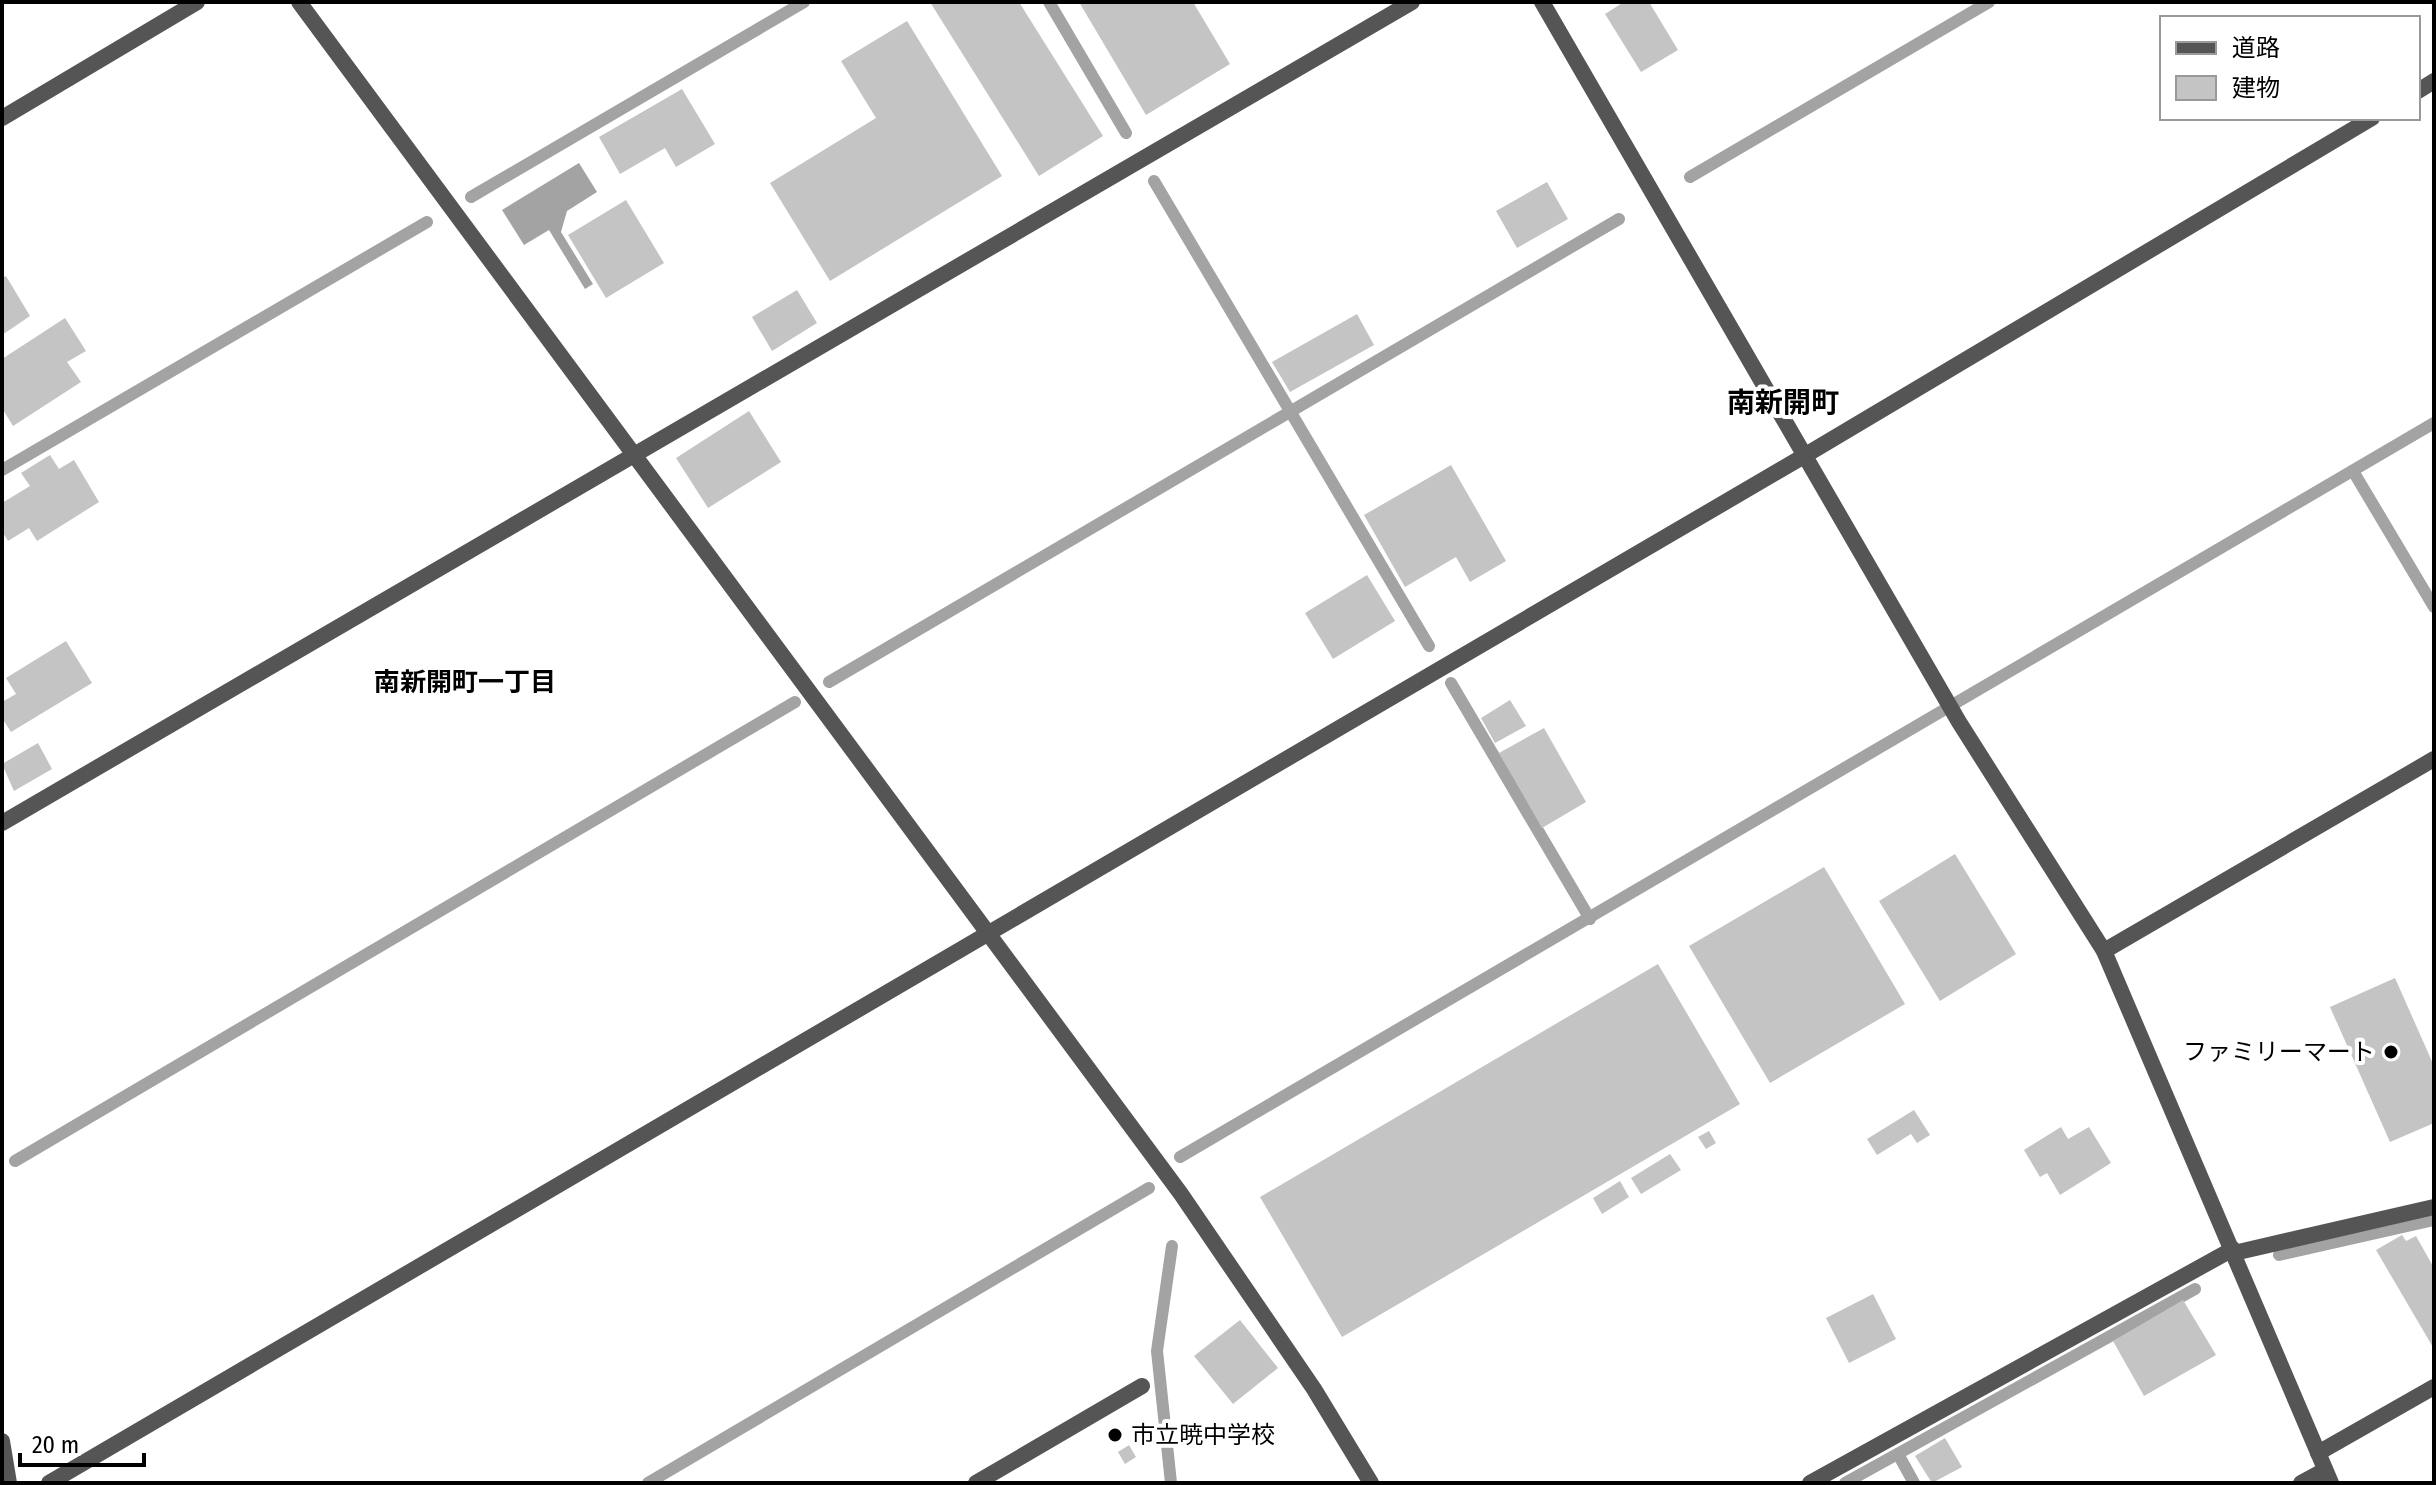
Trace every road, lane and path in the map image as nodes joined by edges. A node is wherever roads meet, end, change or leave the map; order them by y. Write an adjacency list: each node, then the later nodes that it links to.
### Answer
1 (197, 2): 5 (street)
2 (299, 2): 7 (street)
3 (1412, 2): 7 (street)
4 (1542, 2): 8 (street)
5 (2, 118)
6 (2369, 120): 8 (street)
7 (630, 454): 10 (street); 11 (street)
8 (1804, 456): 11 (street); 12 (street)
9 (2434, 759): 12 (street)
10 (2, 823)
11 (986, 932): 21 (street); 23 (street)
12 (2104, 951): 14 (street)
13 (2434, 1207): 14 (street)
14 (2234, 1251): 18 (street); 24 (street)
15 (1142, 1386): 22 (street)
16 (2434, 1387): 18 (street)
17 (2, 1441): 20 (street)
18 (2318, 1453): 19 (street)
19 (2328, 1476): 25 (street)
20 (9, 1483)
21 (49, 1483)
22 (976, 1483)
23 (1371, 1483)
24 (1810, 1483)
25 (2301, 1483)

